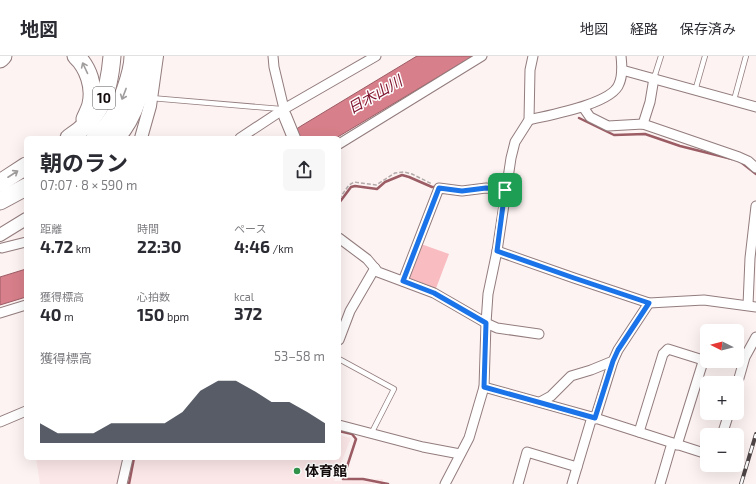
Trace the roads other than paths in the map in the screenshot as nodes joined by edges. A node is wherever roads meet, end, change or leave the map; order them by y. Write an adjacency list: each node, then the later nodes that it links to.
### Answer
1 (3, 56): 15 (highway)
2 (76, 56): 27 (highway, one-way to 2)
3 (112, 56): 27 (highway, 10)
4 (133, 56): 28 (highway, one-way to 28)
5 (146, 56): 26 (highway, 10)
6 (157, 56): 19 (street)
7 (273, 56): 23 (street)
8 (376, 56): 23 (street)
9 (482, 56): 32 (street)
10 (533, 56): 24 (street)
11 (621, 56): 16 (street)
12 (661, 56): 17 (lane)
13 (705, 56): 18 (lane)
14 (746, 56): 20 (lane)
15 (0, 59)
16 (622, 70): 17 (street); 21 (street)
17 (654, 78): 18 (street); 25 (street)
18 (695, 91): 20 (street)
19 (151, 98): 23 (lane); 29 (street)
20 (734, 100): 22 (street)
21 (583, 107): 24 (street); 25 (street)
22 (756, 107)
23 (284, 113): 30 (street); 31 (street)
24 (529, 120): 37 (street)
25 (644, 124): 34 (street)
26 (120, 134)
27 (74, 135)
28 (97, 136)
29 (142, 136)
30 (244, 136)
31 (293, 136)
32 (341, 143)
33 (24, 167): 35 (highway, one-way to 33)
34 (756, 168)
35 (0, 183)
36 (24, 188): 38 (highway)
37 (505, 190): 45 (street); 47 (street)
38 (0, 201)
39 (756, 206): 50 (street)
40 (24, 220): 41 (street)
41 (0, 235)
42 (341, 240): 46 (street)
43 (24, 242): 44 (street)
44 (2, 248)
45 (497, 251): 48 (street); 52 (street)
46 (375, 268): 47 (street); 54 (street)
47 (403, 281): 52 (street)
48 (649, 303): 50 (street); 59 (street)
49 (24, 306): 51 (street)
50 (752, 306)
51 (0, 313)
52 (486, 323): 53 (street); 61 (street)
53 (540, 334)
54 (341, 335)
55 (756, 337): 56 (street)
56 (744, 352)
57 (700, 359): 67 (street)
58 (341, 360): 68 (lane)
59 (613, 361): 62 (street); 64 (street)
60 (700, 368): 69 (street)
61 (484, 387): 62 (street); 71 (street)
62 (540, 402): 64 (street)
63 (24, 412): 65 (street)
64 (594, 418): 67 (street); 73 (street)
65 (0, 422)
66 (341, 426): 68 (street)
67 (639, 432): 69 (street)
68 (371, 434): 71 (street)
69 (675, 444): 70 (street); 78 (street)
70 (700, 452)
71 (460, 454): 75 (street)
72 (128, 460): 74 (street)
73 (577, 467): 76 (street); 77 (street)
74 (122, 484)
75 (444, 484)
76 (518, 484)
77 (572, 484)
78 (660, 484)

